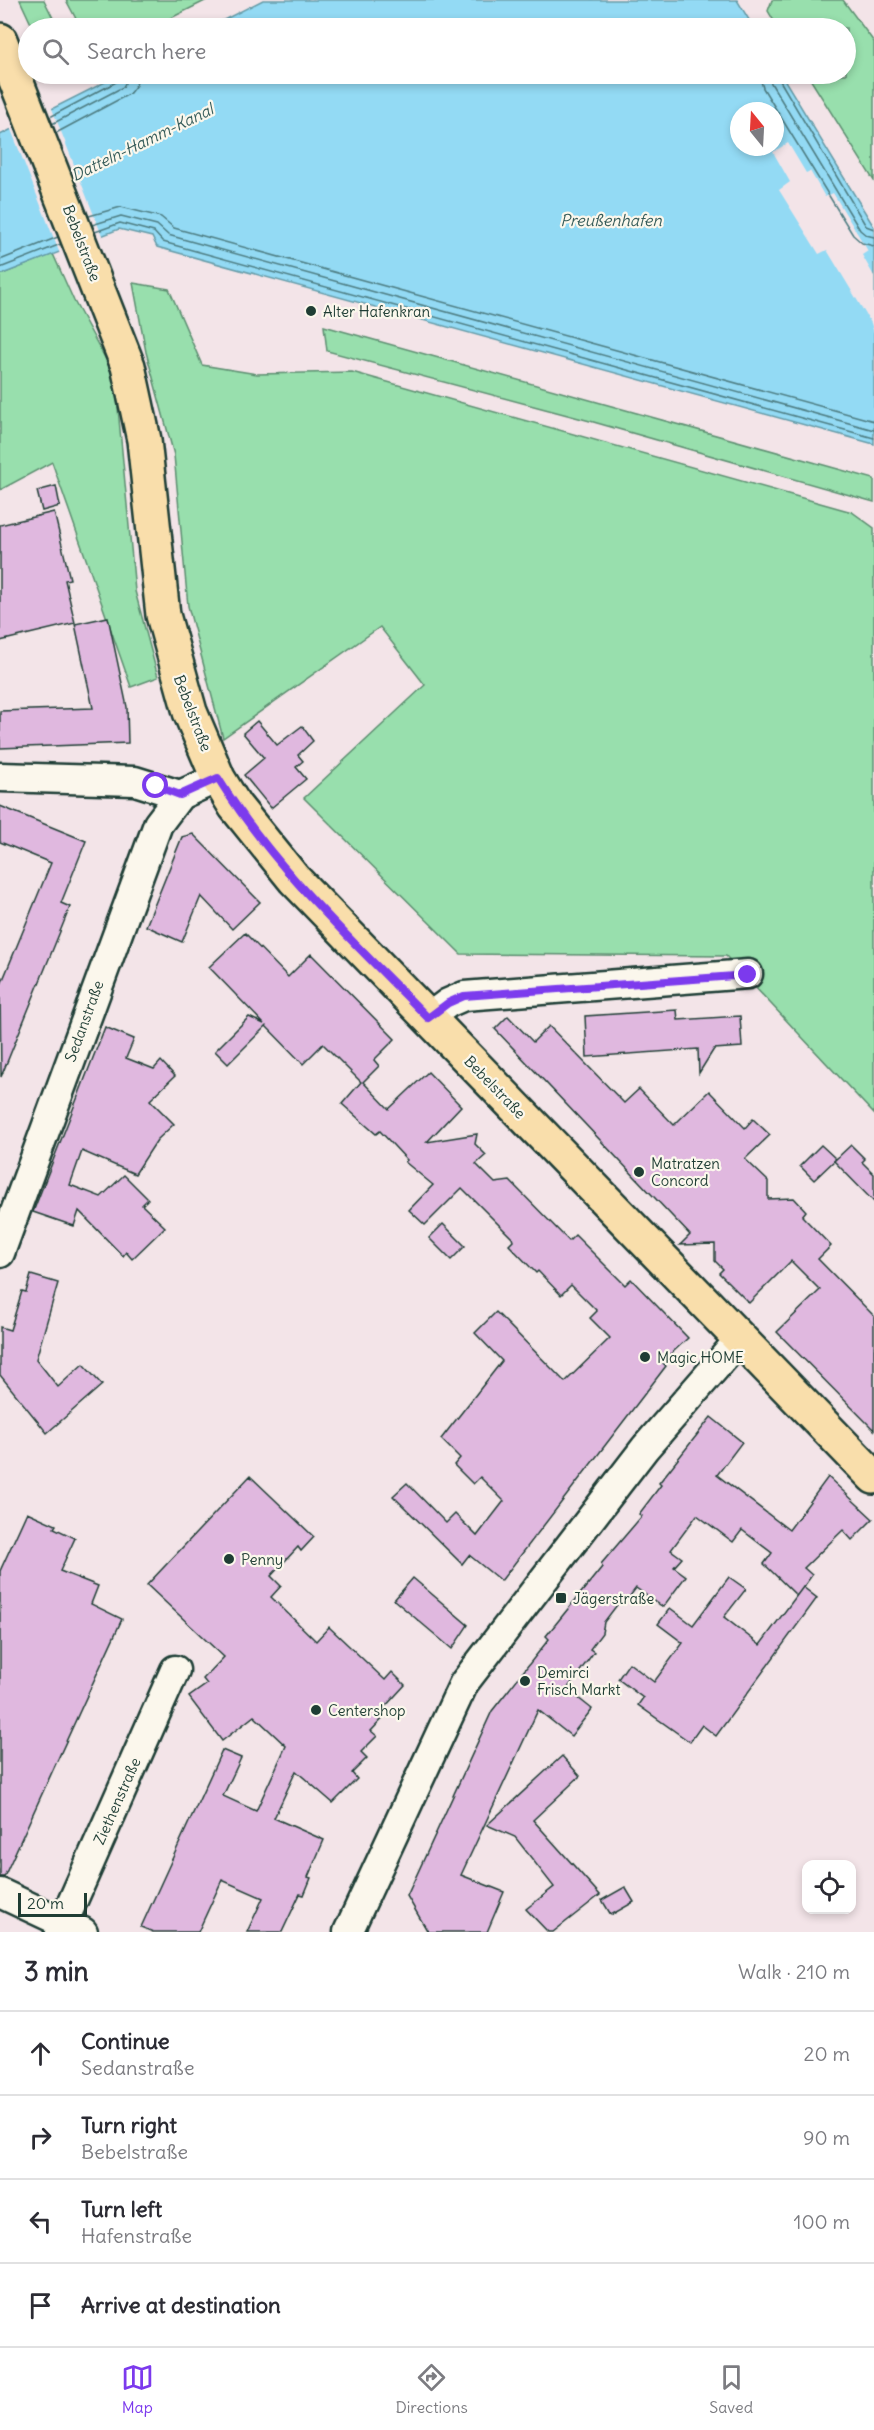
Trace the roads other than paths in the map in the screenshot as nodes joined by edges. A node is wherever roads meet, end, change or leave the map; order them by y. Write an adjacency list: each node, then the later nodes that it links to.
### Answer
1 (0, 40): 2 (main road, Bebelstraße)
2 (18, 83)
3 (19, 84): 5 (main road, Bebelstraße)
4 (0, 777): 6 (street)
5 (218, 778): 6 (street, Sedanstraße); 8 (main road, Bebelstraße)
6 (180, 795): 9 (street, Sedanstraße)
7 (748, 975): 8 (street)
8 (428, 1018): 10 (main road, Bebelstraße)
9 (0, 1253)
10 (740, 1339): 11 (main road, Bebelstraße); 15 (street)
11 (874, 1477)
12 (176, 1670): 14 (street, Ziethenstraße)
13 (0, 1893): 14 (street)
14 (68, 1929)
15 (354, 1930)

